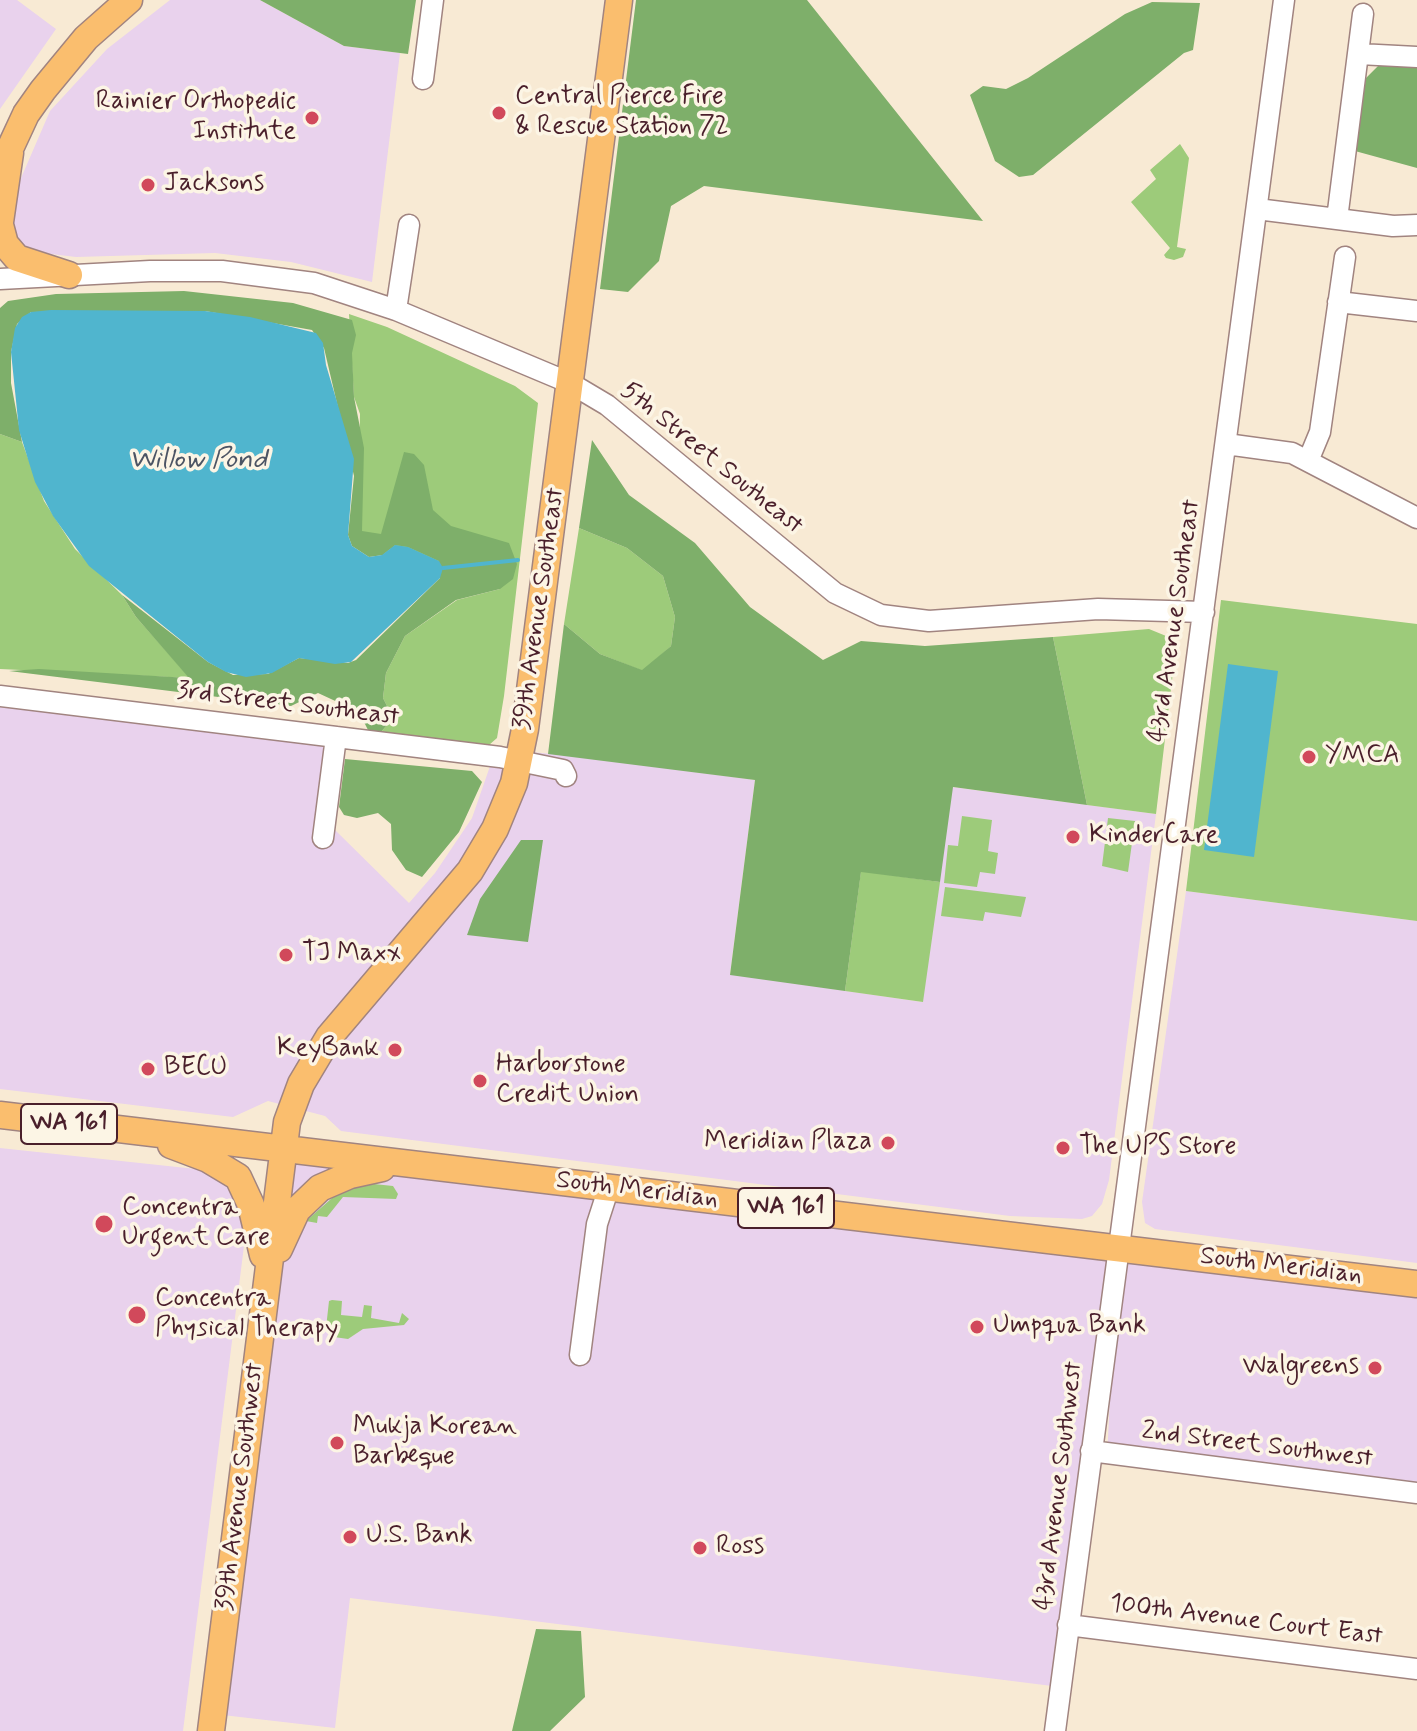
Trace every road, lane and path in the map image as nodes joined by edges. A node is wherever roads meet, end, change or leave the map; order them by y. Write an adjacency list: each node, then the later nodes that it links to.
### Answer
1 (129, 0): 9 (main road)
2 (433, 0): 8 (street)
3 (619, 0): 22 (main road, 39th Avenue Southeast)
4 (1284, 0): 11 (street, 43rd Avenue Southeast)
5 (1363, 14): 6 (street)
6 (1359, 54): 7 (street); 12 (street)
7 (1417, 57)
8 (423, 79)
9 (7, 149): 10 (main road); 13 (main road)
10 (0, 170)
11 (1257, 209): 12 (street); 23 (street, 43rd Avenue Southeast)
12 (1337, 219): 15 (street)
13 (0, 223): 17 (main road)
14 (409, 225): 20 (street)
15 (1417, 225)
16 (1345, 257): 19 (street)
17 (69, 275): 18 (street, 5th Street Southeast); 20 (street, 5th Street Southeast)
18 (0, 279)
19 (1338, 302): 21 (street); 24 (street)
20 (396, 310): 22 (street, 5th Street Southeast)
21 (1417, 311)
22 (570, 383): 26 (street, 5th Street Southeast); 29 (main road, 39th Avenue Southeast)
23 (1226, 444): 24 (street); 26 (street, 43rd Avenue Southeast)
24 (1308, 461): 25 (street)
25 (1414, 510)
26 (1204, 612): 37 (street, 43rd Avenue Southeast)
27 (0, 696): 28 (street, 3rd Street Southeast)
28 (336, 737): 29 (street, 3rd Street Southeast); 31 (street)
29 (519, 761): 30 (street, 3rd Street Southeast); 34 (main road, 39th Avenue Southeast)
30 (566, 776)
31 (323, 838)
32 (0, 1115): 33 (main road, South Meridian / WA 161)
33 (138, 1131): 34 (main road, South Meridian / WA 161); 38 (main road)
34 (282, 1148): 35 (main road, South Meridian / WA 161); 38 (main road, 39th Avenue Southwest)
35 (420, 1165): 36 (main road, South Meridian / WA 161); 38 (main road)
36 (609, 1187): 37 (main road, South Meridian / WA 161); 40 (street)
37 (1117, 1247): 39 (main road, South Meridian / WA 161); 41 (street, 43rd Avenue Southwest)
38 (268, 1274): 45 (main road, 39th Avenue Southwest)
39 (1417, 1284)
40 (580, 1355)
41 (1091, 1451): 42 (street, 2nd Street Southwest); 43 (street, 43rd Avenue Southwest)
42 (1417, 1493)
43 (1068, 1625): 44 (street, 100th Avenue Court East); 46 (street, 43rd Avenue Southwest)
44 (1417, 1669)
45 (211, 1731)
46 (1055, 1731)

